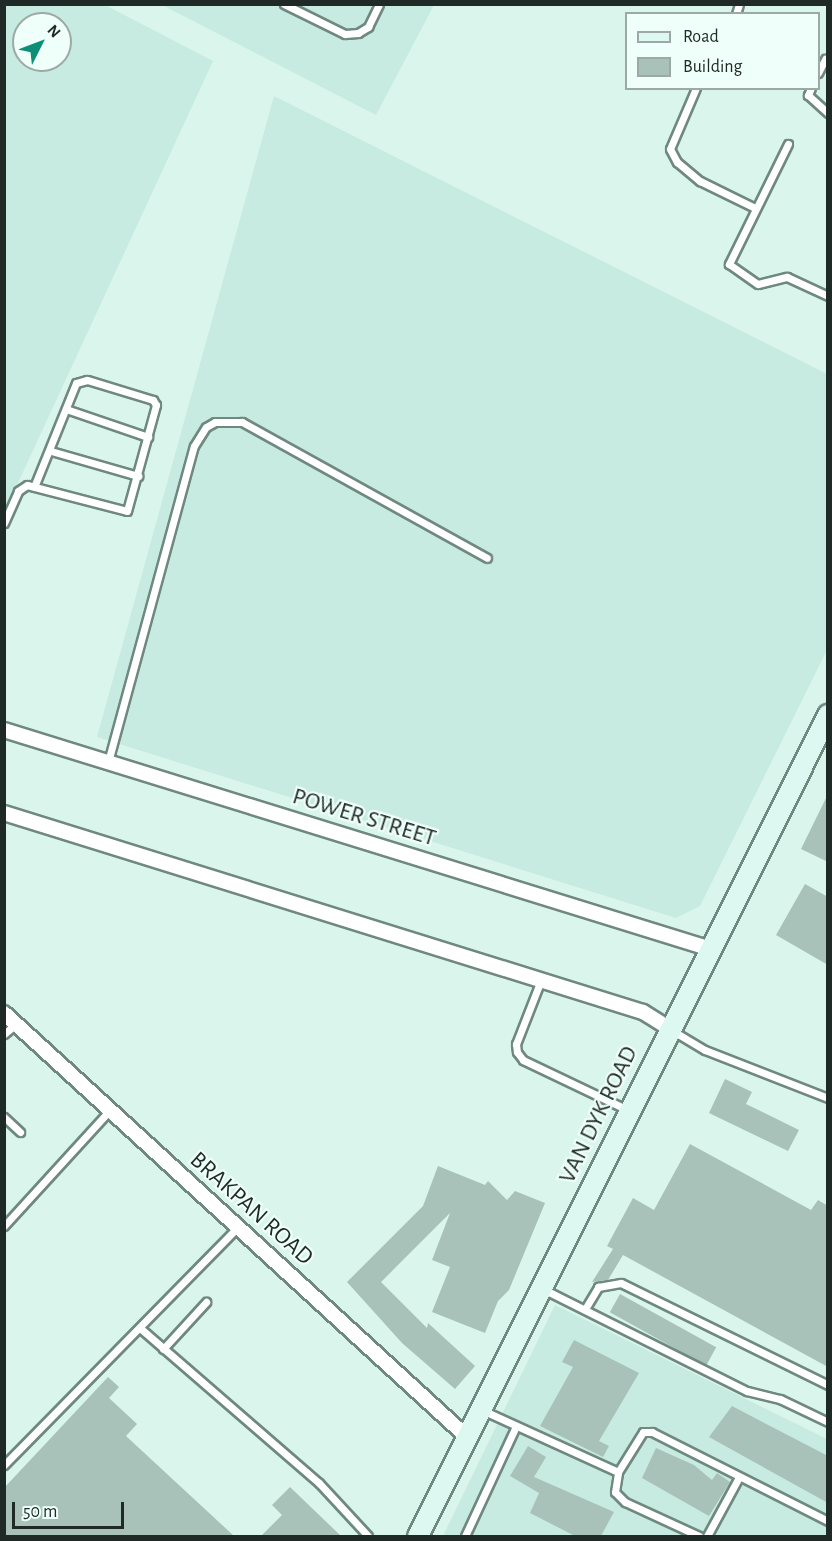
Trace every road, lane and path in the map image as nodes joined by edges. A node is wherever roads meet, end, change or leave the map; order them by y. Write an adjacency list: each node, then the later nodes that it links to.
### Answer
1 (284, 4): 2 (lane)
2 (379, 4)
3 (825, 59): 4 (lane)
4 (820, 71)
5 (695, 90): 9 (lane)
6 (810, 90): 7 (lane)
7 (828, 113)
8 (788, 144): 9 (lane)
9 (755, 208): 10 (lane)
10 (828, 296)
11 (66, 409): 12 (lane); 12 (lane); 13 (lane)
12 (148, 436): 14 (lane)
13 (51, 451): 14 (lane); 15 (lane)
14 (138, 476): 15 (lane)
15 (34, 487): 16 (lane)
16 (4, 523)
17 (487, 558): 20 (lane)
18 (828, 715): 22 (main road, VAN DYK ROAD)
19 (4, 730): 20 (street, POWER STREET)
20 (108, 762): 22 (street, POWER STREET)
21 (4, 813): 23 (street)
22 (711, 949): 26 (main road, VAN DYK ROAD)
23 (541, 980): 26 (street); 30 (lane)
24 (4, 1013): 25 (street, BRAKPAN ROAD)
25 (16, 1024): 27 (lane); 29 (street, BRAKPAN ROAD)
26 (670, 1029): 28 (lane); 30 (main road, VAN DYK ROAD)
27 (4, 1034)
28 (828, 1098)
29 (110, 1110): 33 (lane); 34 (street, BRAKPAN ROAD)
30 (630, 1111): 35 (main road, VAN DYK ROAD)
31 (4, 1117): 32 (lane)
32 (20, 1132)
33 (4, 1226)
34 (238, 1227): 38 (lane); 44 (street, BRAKPAN ROAD)
35 (543, 1289): 37 (lane); 41 (main road, VAN DYK ROAD)
36 (206, 1302): 39 (lane)
37 (585, 1308): 40 (lane); 42 (lane)
38 (140, 1328): 39 (lane); 45 (lane)
39 (162, 1349): 49 (lane)
40 (828, 1385)
41 (482, 1410): 43 (lane); 44 (main road, VAN DYK ROAD)
42 (828, 1422)
43 (516, 1426): 46 (lane); 51 (lane)
44 (467, 1437): 50 (main road, VAN DYK ROAD)
45 (4, 1465)
46 (618, 1472): 47 (lane); 52 (lane)
47 (740, 1477): 48 (lane); 53 (lane)
48 (828, 1521)
49 (368, 1536)
50 (418, 1536)
51 (465, 1536)
52 (699, 1536)
53 (707, 1536)

